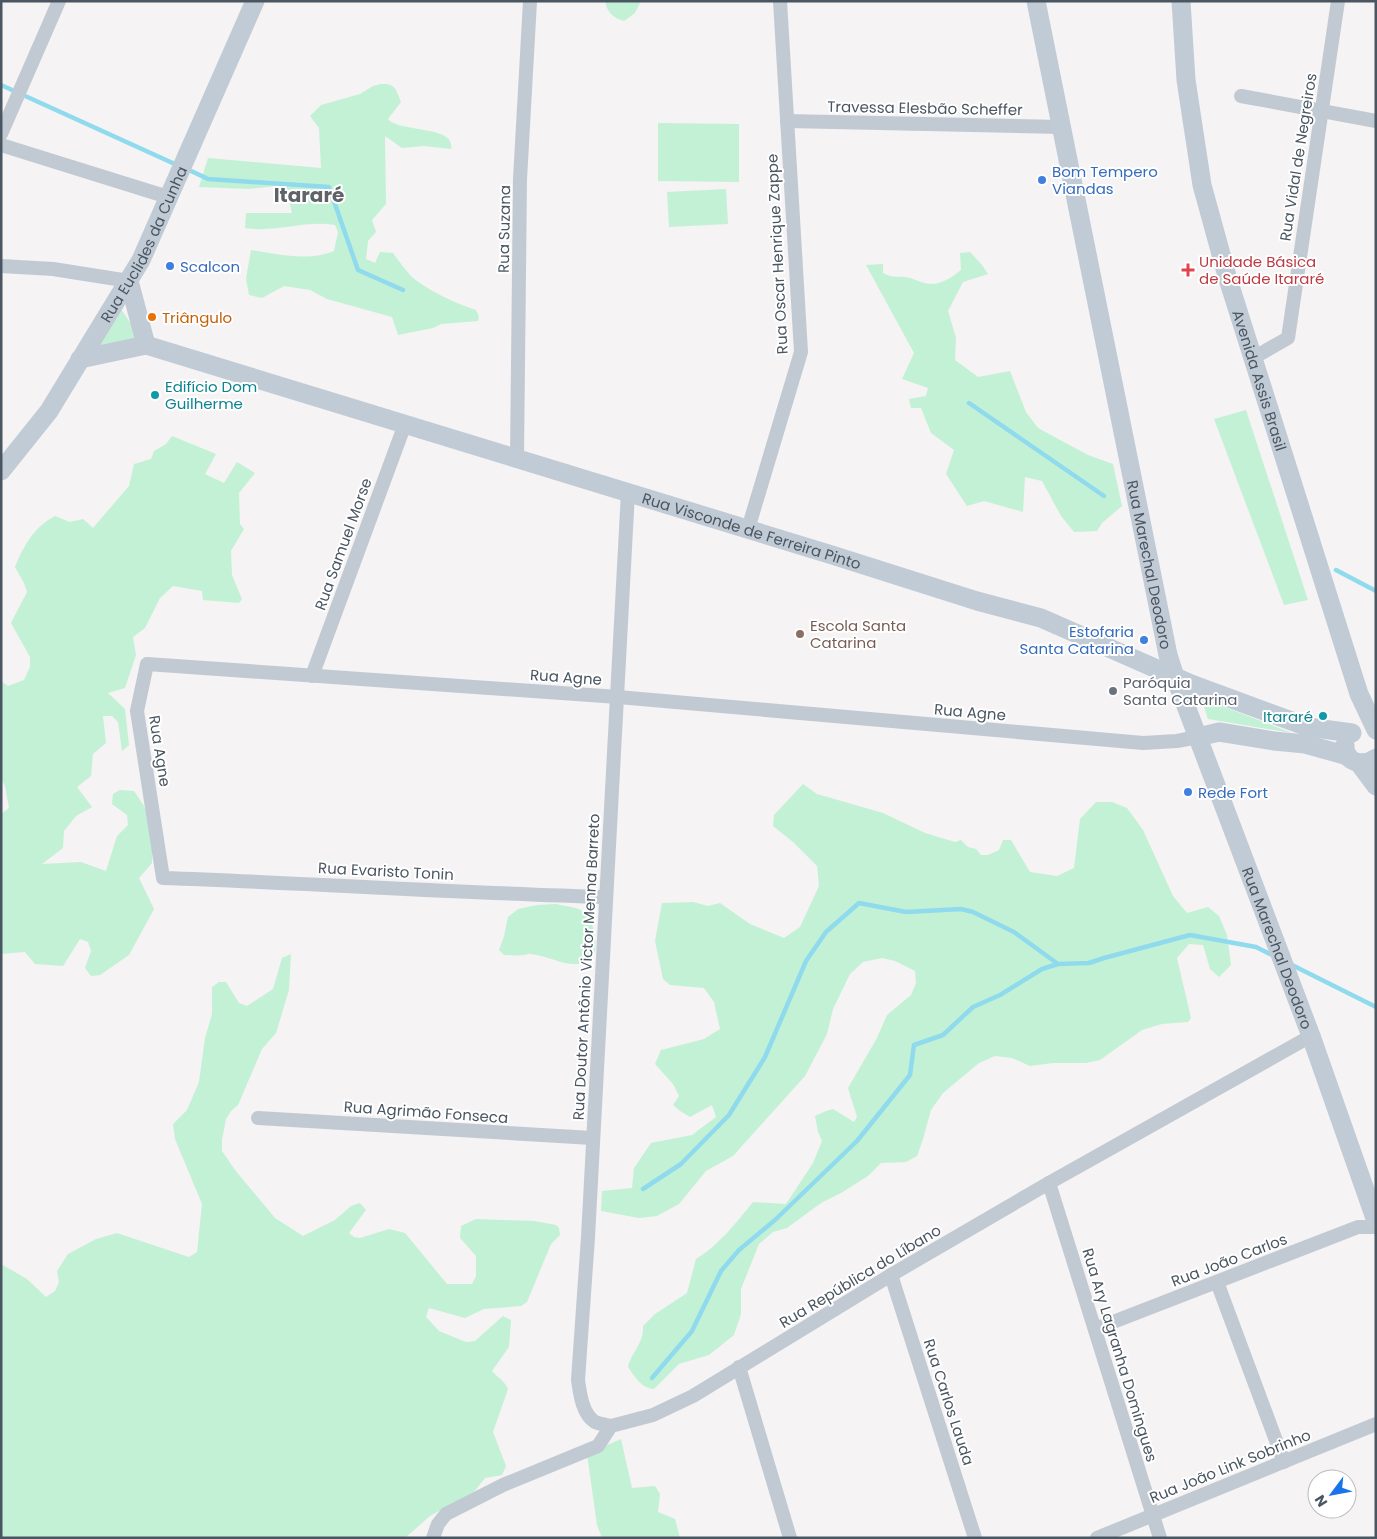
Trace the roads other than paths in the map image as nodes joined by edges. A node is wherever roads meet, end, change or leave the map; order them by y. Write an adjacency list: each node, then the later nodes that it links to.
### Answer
1 (59, 1): 13 (street)
2 (255, 1): 15 (street, Rua Euclides da Cunha)
3 (530, 1): 22 (street, Rua Suzana)
4 (780, 1): 10 (street, Rua Oscar Henrique Zappe)
5 (1036, 1): 12 (street, Rua Marechal Deodoro)
6 (1181, 1): 19 (street, Avenida Assis Brasil)
7 (1338, 1): 9 (street, Rua Vidal de Negreiros)
8 (1242, 96): 9 (street)
9 (1321, 111): 11 (street); 19 (street, Rua Vidal de Negreiros)
10 (787, 121): 12 (street, Travessa Elesbão Scheffer); 25 (street, Rua Oscar Henrique Zappe)
11 (1376, 121)
12 (1061, 127): 27 (street, Rua Marechal Deodoro)
13 (1, 134)
14 (1, 145): 15 (street)
15 (168, 197): 17 (street, Rua Euclides da Cunha)
16 (1, 266): 17 (street)
17 (129, 281): 18 (street); 20 (street, Rua Euclides da Cunha)
18 (146, 345): 20 (street, Rua Visconde de Ferreira Pinto); 21 (street, Rua Visconde de Ferreira Pinto)
19 (1253, 358): 28 (street, Avenida Assis Brasil)
20 (80, 359): 23 (street, Rua Euclides da Cunha)
21 (404, 424): 22 (street, Rua Visconde de Ferreira Pinto); 26 (street, Rua Samuel Morse)
22 (517, 458): 24 (street, Rua Visconde de Ferreira Pinto)
23 (1, 471)
24 (628, 492): 25 (street, Rua Visconde de Ferreira Pinto); 29 (street, Rua Doutor Antônio Victor Menna Barreto)
25 (748, 529): 27 (street, Rua Visconde de Ferreira Pinto)
26 (312, 676): 29 (street, Rua Agne); 35 (street, Rua Agne)
27 (1175, 677): 31 (street, Rua Visconde de Ferreira Pinto); 32 (street, Rua Marechal Deodoro)
28 (1358, 694): 30 (street, Avenida Assis Brasil); 31 (street, Avenida Assis Brasil)
29 (618, 697): 32 (street, Rua Agne); 36 (street, Rua Doutor Antônio Victor Menna Barreto)
30 (1376, 730): 31 (street, Rua Visconde de Ferreira Pinto)
31 (1353, 732): 33 (street, Avenida Assis Brasil)
32 (1198, 736): 33 (street); 37 (street, Rua Marechal Deodoro)
33 (1366, 760): 34 (street)
34 (1376, 786)
35 (163, 878): 36 (street, Rua Evaristo Tonin)
36 (606, 897): 39 (street, Rua Doutor Antônio Victor Menna Barreto)
37 (1311, 1036): 40 (street, Rua República do Líbano); 41 (street, Rua Marechal Deodoro)
38 (258, 1118): 39 (street, Rua Agrimão Fonseca)
39 (592, 1138): 48 (street, Rua Doutor Antônio Victor Menna Barreto)
40 (1049, 1183): 43 (street, Rua República do Líbano); 45 (street, Rua Ary Lagranha Domingues)
41 (1376, 1221)
42 (1376, 1227): 44 (street, Rua João Carlos)
43 (892, 1276): 46 (street, Rua República do Líbano); 53 (street, Rua Carlos Lauda)
44 (1217, 1282): 45 (street, Rua João Carlos); 49 (street)
45 (1095, 1329): 50 (street, Rua Ary Lagranha Domingues)
46 (739, 1367): 48 (street, Rua República do Líbano); 52 (street)
47 (1376, 1424): 49 (street, Rua João Link Sobrinho)
48 (611, 1426): 51 (street)
49 (1284, 1462): 50 (street, Rua João Link Sobrinho)
50 (1152, 1515): 54 (street, Rua João Link Sobrinho); 55 (street, Rua Ary Lagranha Domingues)
51 (433, 1538)
52 (790, 1538)
53 (975, 1538)
54 (1097, 1538)
55 (1160, 1538)

